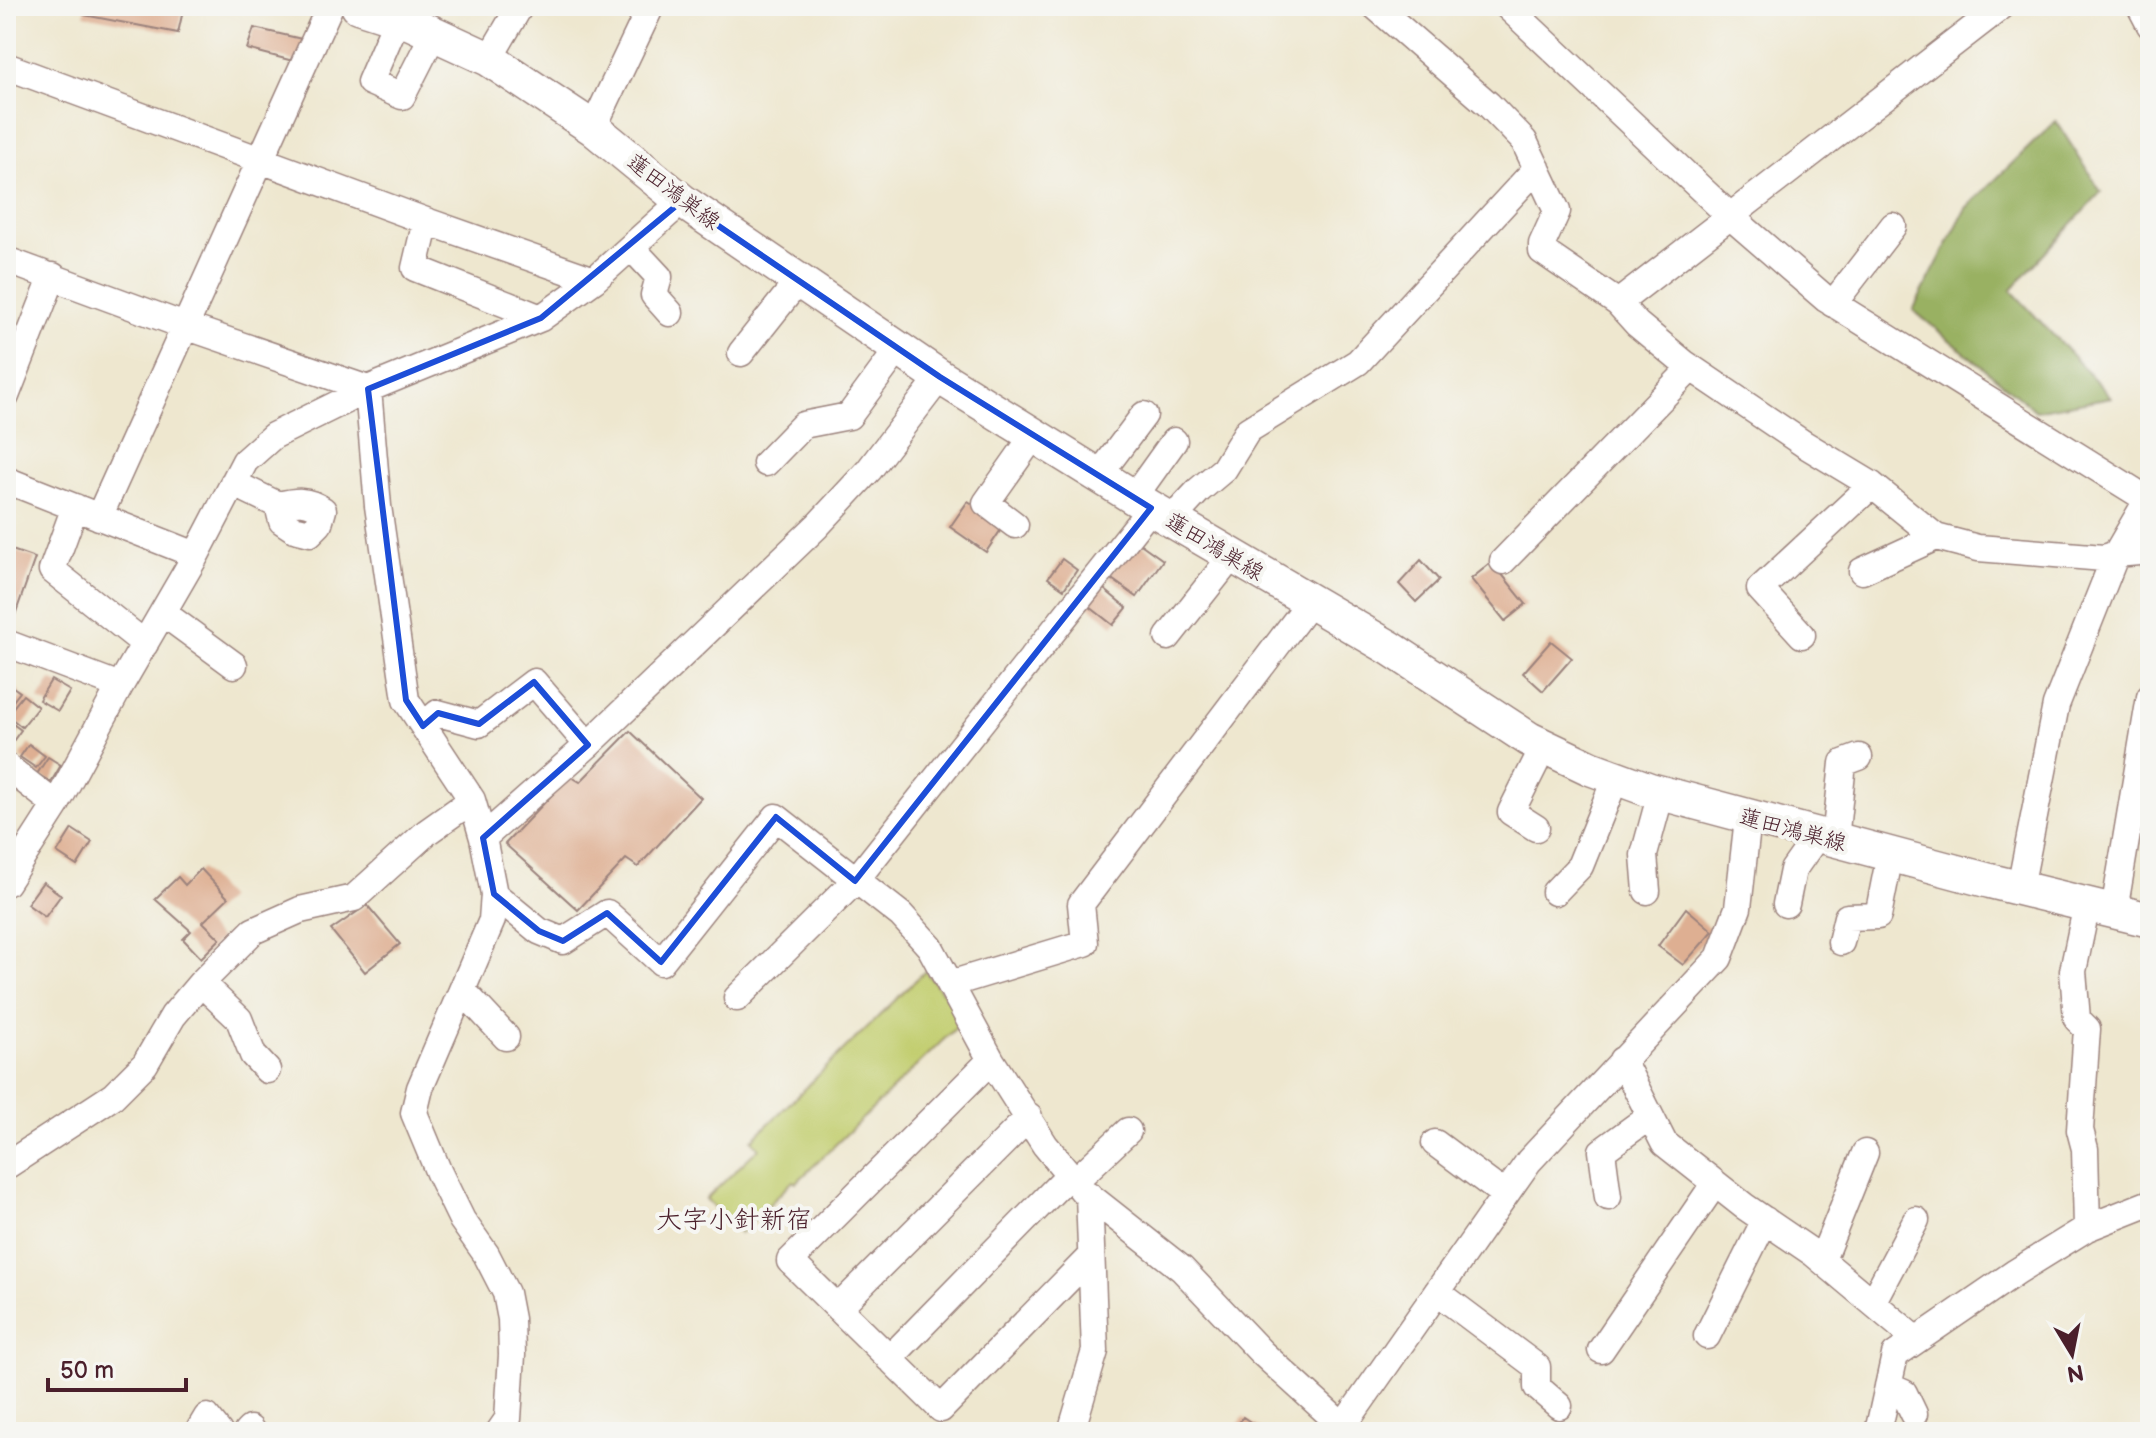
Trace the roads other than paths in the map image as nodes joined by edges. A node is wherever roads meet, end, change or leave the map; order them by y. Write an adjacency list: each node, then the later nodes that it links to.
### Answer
1 (330, 6): 15 (street)
2 (358, 6): 9 (main road, 蓮田鴻巣線)
3 (520, 6): 12 (street)
4 (651, 6): 14 (street)
5 (1375, 6): 16 (street)
6 (1507, 6): 18 (street)
7 (2002, 6): 18 (street)
8 (2140, 6): 10 (street)
9 (397, 19): 11 (main road, 蓮田鴻巣線); 11 (street)
10 (2150, 25)
11 (434, 33): 12 (main road, 蓮田鴻巣線)
12 (489, 59): 14 (main road, 蓮田鴻巣線)
13 (6, 66): 15 (street)
14 (593, 128): 17 (main road, 蓮田鴻巣線)
15 (260, 161): 19 (street); 30 (street)
16 (1537, 168): 26 (street); 47 (street)
17 (682, 201): 21 (street); 25 (main road, 蓮田鴻巣線)
18 (1730, 216): 26 (street); 27 (street)
19 (426, 221): 24 (street); 29 (street)
20 (1893, 226): 27 (street)
21 (631, 247): 24 (street); 28 (street)
22 (6, 260): 23 (street)
23 (53, 276): 30 (street); 36 (street)
24 (594, 280): 29 (street)
25 (799, 280): 31 (main road, 蓮田鴻巣線); 32 (street)
26 (1618, 303): 33 (street)
27 (1833, 304): 45 (street)
28 (670, 313)
29 (541, 318): 35 (street)
30 (185, 326): 35 (street); 48 (street)
31 (899, 348): 34 (main road, 蓮田鴻巣線); 40 (street)
32 (741, 353)
33 (1691, 368): 44 (street); 55 (street)
34 (940, 377): 38 (main road, 蓮田鴻巣線); 67 (street)
35 (368, 389): 43 (street); 66 (street)
36 (6, 396)
37 (1144, 415): 41 (street)
38 (1034, 435): 41 (main road, 蓮田鴻巣線); 49 (street)
39 (1174, 441): 47 (street)
40 (766, 463)
41 (1099, 475): 47 (main road, 蓮田鴻巣線)
42 (6, 480): 48 (street)
43 (233, 483): 46 (street); 53 (street)
44 (1872, 485): 50 (street); 59 (street)
45 (2149, 500): 52 (street)
46 (278, 505)
47 (1152, 508): 54 (main road, 蓮田鴻巣線); 80 (street)
48 (87, 512): 53 (street); 62 (street)
49 (1015, 525)
50 (1936, 537): 52 (street); 56 (street)
51 (2150, 551): 52 (street)
52 (2116, 554): 82 (street)
53 (196, 555): 58 (street)
54 (1232, 556): 57 (main road, 蓮田鴻巣線); 60 (street)
55 (1503, 561)
56 (1862, 571)
57 (1310, 602): 68 (main road, 蓮田鴻巣線); 91 (street)
58 (163, 613): 62 (street); 63 (street)
59 (1802, 635)
60 (1168, 637)
61 (6, 643): 64 (street)
62 (145, 644): 64 (street)
63 (234, 665)
64 (120, 686): 74 (street)
65 (2150, 697): 87 (street)
66 (423, 726): 67 (street); 73 (street)
67 (588, 745): 77 (street)
68 (1544, 746): 71 (main road, 蓮田鴻巣線); 76 (street)
69 (1859, 757): 78 (street)
70 (6, 766): 74 (street)
71 (1616, 777): 72 (main road, 蓮田鴻巣線); 84 (street)
72 (1661, 793): 75 (main road, 蓮田鴻巣線); 83 (street)
73 (472, 800): 77 (street); 90 (street)
74 (56, 805): 81 (street)
75 (1748, 818): 78 (main road, 蓮田鴻巣線); 96 (street)
76 (1536, 828)
77 (483, 838): 85 (street)
78 (1826, 838): 79 (main road, 蓮田鴻巣線); 86 (street)
79 (1890, 855): 82 (main road, 蓮田鴻巣線); 89 (street)
80 (855, 881): 85 (street); 91 (street); 93 (street)
81 (6, 883)
82 (2020, 888): 87 (main road, 蓮田鴻巣線)
83 (1647, 891)
84 (1555, 892)
85 (494, 894): 92 (street)
86 (1786, 904)
87 (2101, 907): 88 (main road, 蓮田鴻巣線); 111 (street)
88 (2150, 920)
89 (1841, 942)
90 (201, 983): 97 (street); 103 (street)
91 (950, 984): 95 (street)
92 (463, 991): 94 (street); 125 (street)
93 (737, 998)
94 (506, 1037)
95 (991, 1060): 99 (street); 116 (street)
96 (1622, 1060): 98 (street); 106 (street)
97 (267, 1070)
98 (1650, 1116): 104 (street); 107 (street)
99 (1029, 1117): 105 (street); 116 (street)
100 (1128, 1131): 105 (street)
101 (1435, 1143): 106 (street)
102 (1865, 1153): 113 (street)
103 (6, 1166)
104 (1715, 1183): 109 (street); 119 (street)
105 (1078, 1184): 112 (street); 120 (street); 124 (street)
106 (1505, 1195): 114 (street)
107 (1608, 1197)
108 (2150, 1203): 111 (street)
109 (1765, 1220): 113 (street); 117 (street)
110 (1916, 1220): 115 (street)
111 (2087, 1228): 118 (street)
112 (1091, 1256): 120 (street); 126 (street)
113 (1822, 1260): 115 (street)
114 (1437, 1292): 122 (street); 124 (street)
115 (1873, 1301): 118 (street)
116 (838, 1308): 120 (street)
117 (1707, 1336)
118 (1917, 1340): 121 (street)
119 (1601, 1350)
120 (889, 1359)
121 (1888, 1386): 123 (street); 127 (street)
122 (1559, 1406)
123 (1914, 1414)
124 (1340, 1431)
125 (499, 1432)
126 (1071, 1432)
127 (1878, 1432)

